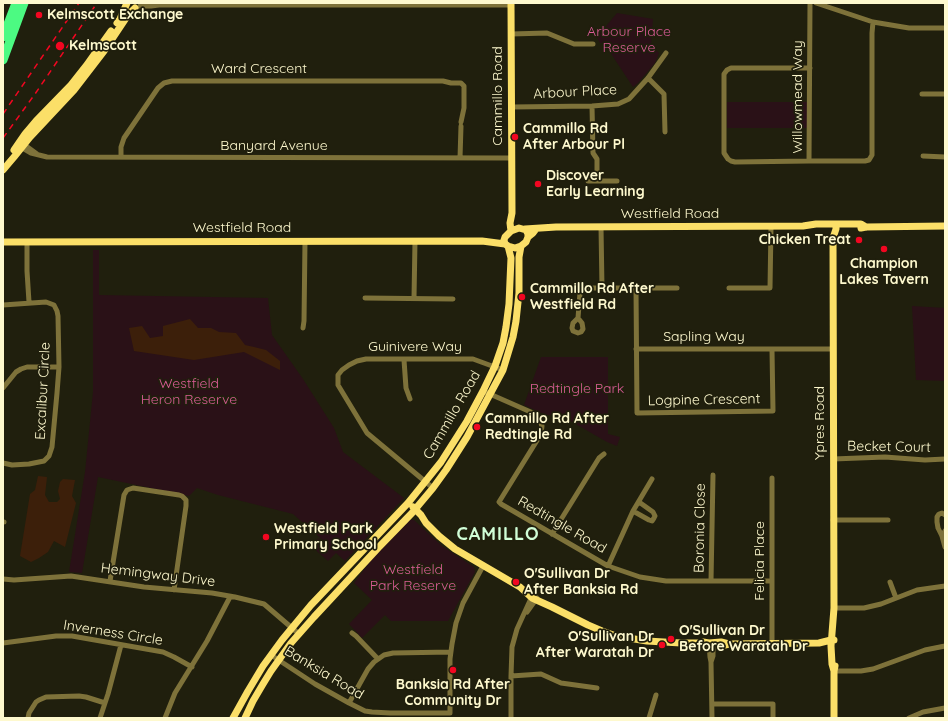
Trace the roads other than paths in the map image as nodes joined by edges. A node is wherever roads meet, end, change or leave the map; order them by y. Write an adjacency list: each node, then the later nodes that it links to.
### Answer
1 (16, 3): 12 (highway)
2 (24, 3): 15 (highway)
3 (127, 3): 8 (main road); 23 (main road)
4 (810, 3): 16 (street, Willowmead Way)
5 (816, 3): 9 (street)
6 (156, 4): 7 (street); 8 (street)
7 (511, 4): 11 (main road, Cammillo Road)
8 (139, 6): 21 (main road)
9 (873, 22): 10 (street); 31 (street, Willowmead Way)
10 (945, 28)
11 (511, 34): 13 (street); 22 (main road, Cammillo Road)
12 (3, 37)
13 (593, 44)
14 (666, 53): 17 (street, Arbour Place)
15 (4, 56)
16 (810, 68): 31 (street, Willowmead Way); 31 (street)
17 (648, 78): 20 (street, Arbour Place); 24 (street)
18 (922, 94): 19 (street)
19 (945, 94)
20 (592, 106): 22 (street, Arbour Place); 35 (street)
21 (57, 107): 23 (main road); 25 (main road)
22 (512, 107): 30 (main road, Cammillo Road)
23 (36, 121): 25 (main road)
24 (665, 132)
25 (21, 145): 28 (street, Banyard Avenue); 32 (main road); 33 (main road)
26 (923, 156): 27 (street)
27 (945, 157)
28 (121, 158): 29 (street, Banyard Avenue); 29 (street, Ward Crescent)
29 (460, 158): 30 (street, Banyard Avenue)
30 (511, 158): 37 (main road, Cammillo Road)
31 (809, 161)
32 (3, 166)
33 (3, 170)
34 (588, 181): 35 (street)
35 (596, 181): 36 (street)
36 (617, 181)
37 (512, 213): 42 (main road, Cammillo Road); 44 (main road, Cammillo Road)
38 (945, 226): 41 (main road, Westfield Road)
39 (601, 227): 40 (main road, Westfield Road); 43 (main road, Westfield Road); 52 (street)
40 (771, 227): 41 (main road, Westfield Road); 55 (street)
41 (833, 227): 64 (main road, Ypres Road)
42 (522, 229): 43 (main road, Westfield Road); 44 (main road); 45 (main road)
43 (536, 229): 45 (main road)
44 (511, 231): 50 (main road)
45 (528, 238): 51 (main road)
46 (305, 241): 47 (main road, Westfield Road); 49 (main road, Westfield Road); 62 (street)
47 (415, 241): 50 (main road, Westfield Road); 57 (street)
48 (3, 242): 49 (main road, Westfield Road)
49 (27, 242): 59 (street)
50 (506, 243): 51 (main road); 67 (main road, Cammillo Road)
51 (521, 246): 69 (main road, Cammillo Road)
52 (602, 288): 53 (street); 61 (street)
53 (636, 288): 54 (street); 63 (street)
54 (677, 288)
55 (730, 288)
56 (365, 298): 57 (street)
57 (414, 298): 58 (street)
58 (453, 299)
59 (29, 302): 60 (street, Excalibur Circle); 68 (street, Excalibur Circle)
60 (3, 305)
61 (578, 318)
62 (303, 328)
63 (636, 349): 65 (street, Sapling Way); 65 (street, Logpine Crescent)
64 (833, 349): 65 (street, Sapling Way); 75 (main road, Ypres Road)
65 (772, 350)
66 (404, 360): 67 (street, Guinivere Way); 73 (street); 81 (street, Guinivere Way)
67 (495, 366): 69 (street, Guinivere Way); 71 (main road, Cammillo Road)
68 (59, 367): 70 (street); 77 (street, Excalibur Circle)
69 (503, 370): 72 (main road, Cammillo Road)
70 (3, 388)
71 (483, 391): 72 (street, Redtingle Road); 81 (main road, Cammillo Road)
72 (491, 394): 82 (main road, Cammillo Road); 91 (street, Redtingle Road)
73 (410, 399)
74 (604, 454): 91 (street)
75 (833, 459): 76 (street, Becket Court); 88 (main road, Ypres Road)
76 (945, 459)
77 (3, 463)
78 (713, 475): 98 (street, Boronia Close)
79 (772, 478): 99 (street, Felicia Place)
80 (652, 479): 83 (street)
81 (426, 482): 82 (street, Guinivere Way); 84 (main road, Cammillo Road)
82 (433, 488): 85 (main road, Cammillo Road)
83 (639, 502): 86 (street); 86 (street)
84 (407, 505): 85 (main road); 107 (main road, Cammillo Road)
85 (414, 511): 94 (main road); 109 (main road, Cammillo Road)
86 (633, 511): 95 (street)
87 (945, 515): 92 (street)
88 (833, 520): 89 (street); 106 (main road, Ypres Road)
89 (888, 520)
90 (945, 531): 92 (street)
91 (552, 534): 95 (street, Redtingle Road)
92 (942, 536): 93 (street)
93 (945, 547)
94 (483, 566): 104 (main road); 116 (street, Banksia Road)
95 (608, 566): 98 (street, Redtingle Road)
96 (3, 579): 97 (street, Hemingway Drive)
97 (110, 581): 102 (street, Hemingway Drive); 102 (street)
98 (711, 581): 99 (street, Redtingle Road)
99 (772, 581): 111 (street, Felicia Place)
100 (890, 582): 105 (street)
101 (945, 586): 105 (street)
102 (174, 590): 103 (street, Hemingway Drive)
103 (230, 597): 107 (street, Hemingway Drive); 120 (street)
104 (535, 597): 114 (main road); 122 (street)
105 (896, 598): 106 (street)
106 (834, 608): 112 (main road, Ypres Road)
107 (292, 628): 109 (street, Hemingway Drive); 117 (main road, Cammillo Road)
108 (352, 633): 118 (street)
109 (299, 634): 119 (main road, Cammillo Road)
110 (3, 643): 113 (street, Inverness Circle)
111 (772, 643): 112 (main road); 114 (main road)
112 (833, 643): 121 (main road, Ypres Road)
113 (121, 645): 120 (street, Inverness Circle); 125 (street)
114 (711, 645): 127 (street)
115 (945, 646): 121 (street)
116 (451, 652): 118 (street); 129 (street, Banksia Road)
117 (271, 655): 119 (street, Banksia Road); 133 (main road, Cammillo Road)
118 (378, 659): 126 (street)
119 (279, 660): 126 (street, Banksia Road); 134 (main road, Cammillo Road)
120 (192, 667): 132 (street)
121 (834, 671): 139 (main road, Ypres Road)
122 (511, 676): 123 (street); 135 (street)
123 (597, 688)
124 (656, 694): 136 (street)
125 (105, 703): 130 (street); 131 (street)
126 (349, 703): 129 (street, Banksia Road)
127 (712, 704): 137 (street); 138 (street)
128 (945, 708): 140 (street)
129 (390, 716)
130 (28, 718)
131 (100, 718)
132 (165, 718)
133 (233, 718)
134 (245, 718)
135 (511, 718)
136 (649, 718)
137 (712, 718)
138 (773, 718)
139 (834, 718)
140 (909, 718)

